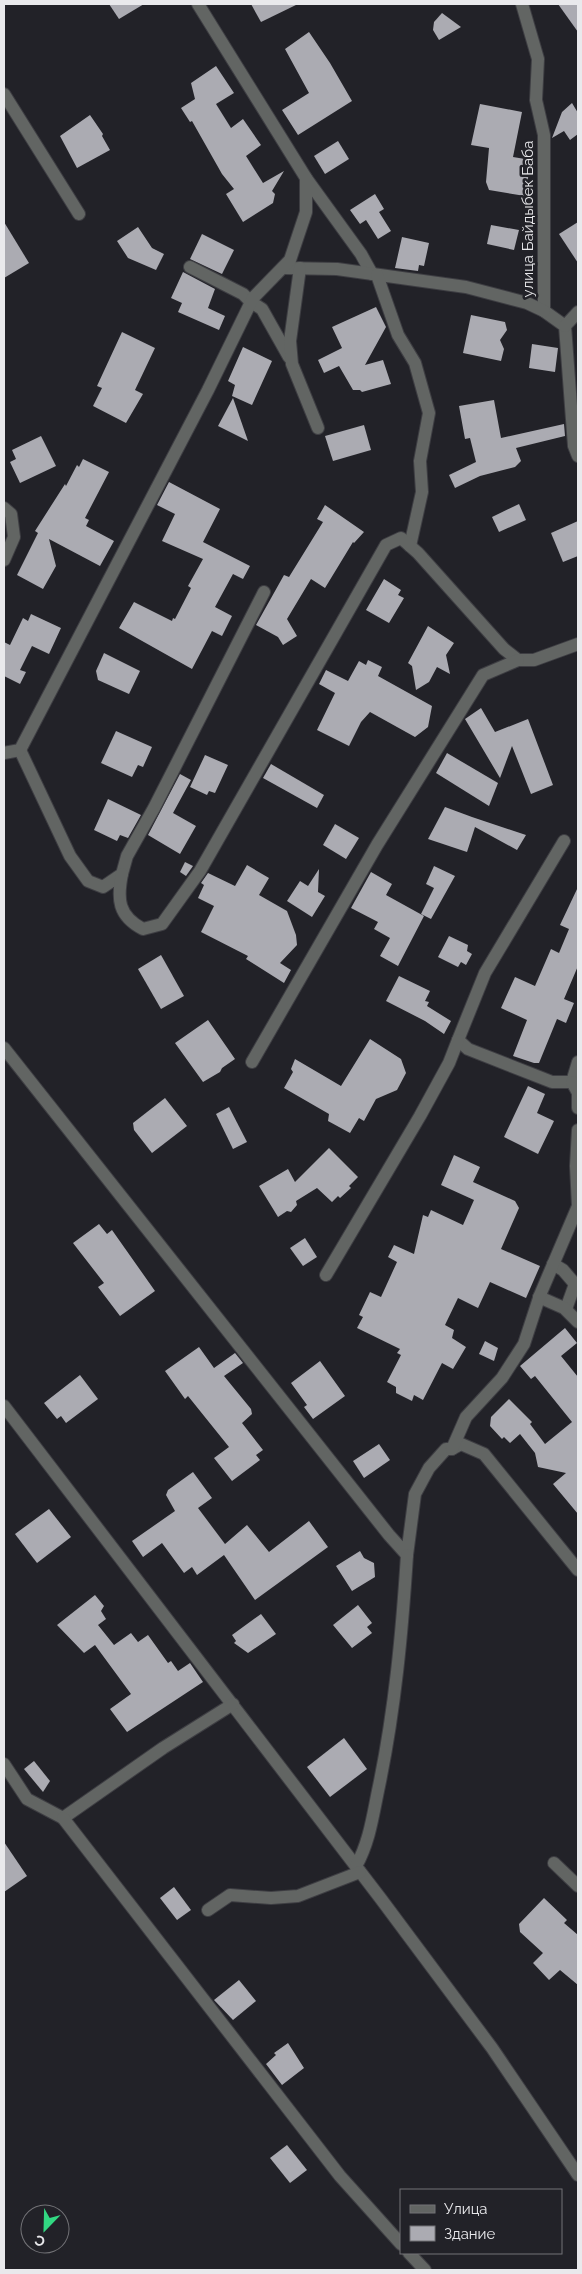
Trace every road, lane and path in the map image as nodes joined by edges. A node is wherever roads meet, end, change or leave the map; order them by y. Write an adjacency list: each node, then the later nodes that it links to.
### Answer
1 (198, 4): 4 (street)
2 (522, 4): 11 (street, улица Байдыбек Баба)
3 (4, 94): 5 (street)
4 (306, 178): 7 (street); 9 (street)
5 (78, 214)
6 (190, 267): 10 (street)
7 (283, 268): 8 (street); 10 (street)
8 (300, 268): 9 (street); 14 (street)
9 (375, 275): 11 (street); 18 (street)
10 (251, 302): 14 (street); 23 (street)
11 (544, 311): 13 (street, улица Байдыбек Баба)
12 (578, 312): 13 (street)
13 (565, 326): 16 (street)
14 (292, 364): 15 (street)
15 (318, 428)
16 (578, 456)
17 (4, 508): 19 (street)
18 (410, 546): 22 (street); 26 (street)
19 (4, 560)
20 (264, 592): 26 (street)
21 (578, 644): 22 (street)
22 (518, 660): 29 (street)
23 (20, 750): 24 (street); 26 (street)
24 (4, 753)
25 (564, 841): 27 (street)
26 (122, 874)
27 (458, 1040): 31 (street); 35 (street)
28 (4, 1048): 41 (street)
29 (252, 1062)
30 (578, 1062): 31 (street)
31 (572, 1082): 32 (street)
32 (578, 1106)
33 (578, 1130): 34 (street)
34 (553, 1264): 36 (street); 37 (street)
35 (326, 1275)
36 (539, 1297): 37 (street); 40 (street)
37 (566, 1309): 38 (street)
38 (578, 1322)
39 (4, 1406): 43 (street)
40 (452, 1449): 41 (street); 42 (street)
41 (408, 1555): 47 (street)
42 (578, 1570)
43 (233, 1704): 45 (street); 47 (street)
44 (4, 1764): 45 (street)
45 (63, 1818): 51 (street)
46 (554, 1863): 48 (street)
47 (358, 1869): 49 (street); 50 (street)
48 (578, 1886)
49 (208, 1910)
50 (578, 2175)
51 (400, 2243)
52 (410, 2254): 53 (street)
53 (424, 2270)

